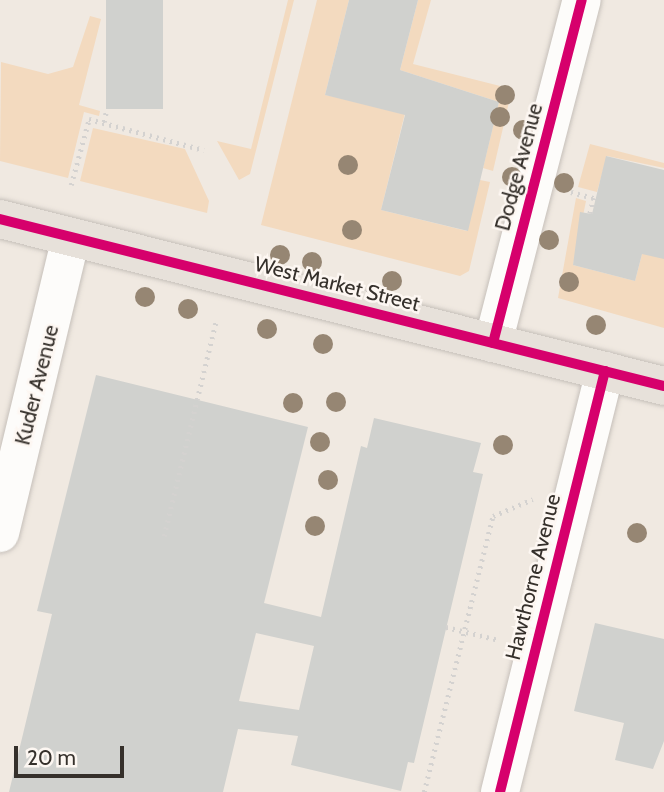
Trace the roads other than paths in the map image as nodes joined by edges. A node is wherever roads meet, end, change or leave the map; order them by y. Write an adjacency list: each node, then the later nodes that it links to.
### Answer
1 (582, 0): 4 (street, Dodge Avenue)
2 (0, 219): 3 (main road, West Market Street)
3 (71, 237): 4 (main road, West Market Street); 7 (street, Kuder Avenue)
4 (493, 343): 5 (main road, West Market Street)
5 (605, 371): 6 (main road, West Market Street); 8 (street, Hawthorne Avenue)
6 (664, 386)
7 (0, 533)
8 (500, 792)

